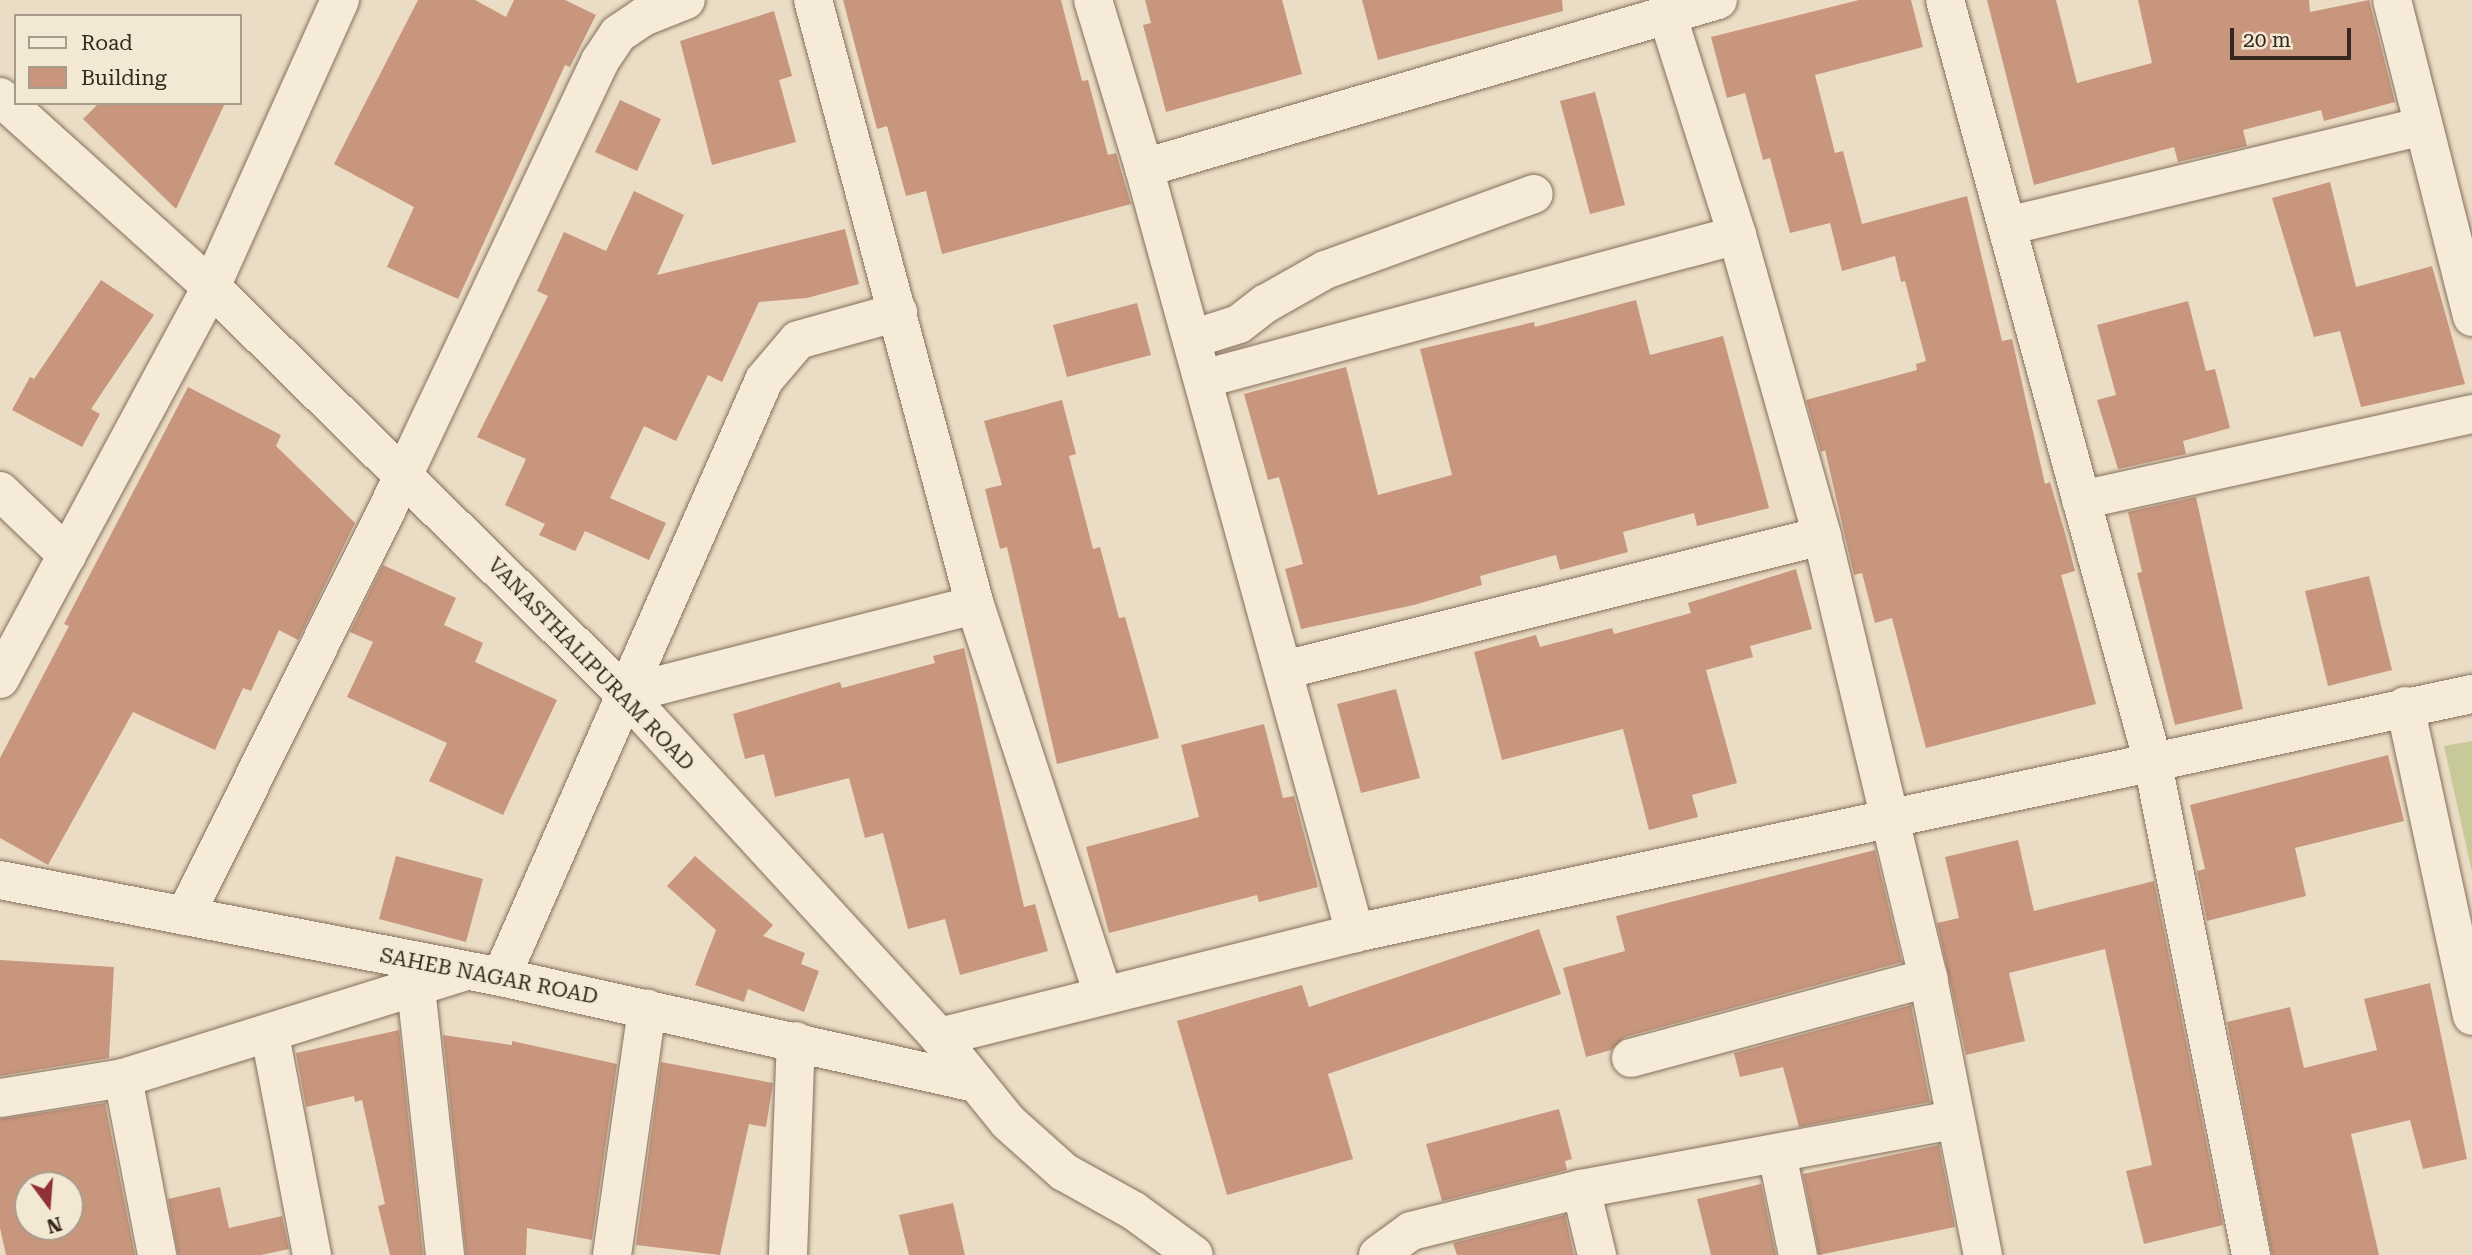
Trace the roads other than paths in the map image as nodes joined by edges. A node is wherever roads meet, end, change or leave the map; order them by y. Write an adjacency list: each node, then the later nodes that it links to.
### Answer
1 (686, 0): 21 (street)
2 (813, 0): 16 (street)
3 (1093, 0): 11 (street)
4 (1718, 0): 8 (street)
5 (1945, 0): 13 (street)
6 (2392, 0): 10 (street)
7 (327, 7): 15 (street)
8 (1667, 14): 11 (street); 14 (street)
9 (0, 97): 15 (street, VANASTHALIPURAM ROAD)
10 (2423, 126): 13 (street); 17 (street)
11 (1144, 168): 18 (street)
12 (1534, 194): 18 (street)
13 (2007, 226): 23 (street)
14 (1737, 235): 19 (street); 24 (street)
15 (211, 287): 21 (street, VANASTHALIPURAM ROAD); 25 (street)
16 (898, 312): 26 (street); 29 (street)
17 (2472, 317)
18 (1192, 340): 19 (street)
19 (1203, 379): 27 (street)
20 (2472, 414): 23 (street)
21 (404, 474): 29 (street, VANASTHALIPURAM ROAD); 35 (street)
22 (0, 491): 25 (street)
23 (2081, 500): 32 (street)
24 (1822, 536): 27 (street); 33 (street)
25 (67, 555): 28 (street)
26 (975, 605): 29 (street); 40 (street)
27 (1284, 670): 36 (street)
28 (0, 679)
29 (625, 694): 37 (street); 44 (street, VANASTHALIPURAM ROAD)
30 (2472, 694): 31 (street)
31 (2405, 706): 32 (street); 42 (street)
32 (2152, 760): 33 (street); 63 (street)
33 (1891, 815): 36 (street); 38 (street)
34 (0, 880): 35 (street, SAHEB NAGAR ROAD)
35 (185, 916): 37 (street, SAHEB NAGAR ROAD)
36 (1355, 933): 40 (street)
37 (484, 974): 39 (street); 41 (street, SAHEB NAGAR ROAD)
38 (1928, 978): 46 (street); 50 (street)
39 (416, 988): 43 (street); 55 (street)
40 (1103, 995): 44 (street)
41 (647, 1008): 45 (street, SAHEB NAGAR ROAD); 56 (street)
42 (2472, 1016)
43 (270, 1035): 47 (street); 54 (street)
44 (939, 1037): 48 (street, VANASTHALIPURAM ROAD)
45 (796, 1041): 48 (street, SAHEB NAGAR ROAD); 57 (street)
46 (1631, 1058)
47 (122, 1078): 49 (street); 53 (street)
48 (976, 1083): 58 (street, VANASTHALIPURAM ROAD)
49 (0, 1098)
50 (1955, 1119): 51 (street); 62 (street)
51 (1777, 1154): 52 (street); 61 (street)
52 (1581, 1189): 59 (street); 60 (street)
53 (157, 1255)
54 (312, 1255)
55 (445, 1255)
56 (612, 1255)
57 (788, 1255)
58 (1194, 1255)
59 (1378, 1255)
60 (1597, 1255)
61 (1798, 1255)
62 (1983, 1255)
63 (2251, 1255)

